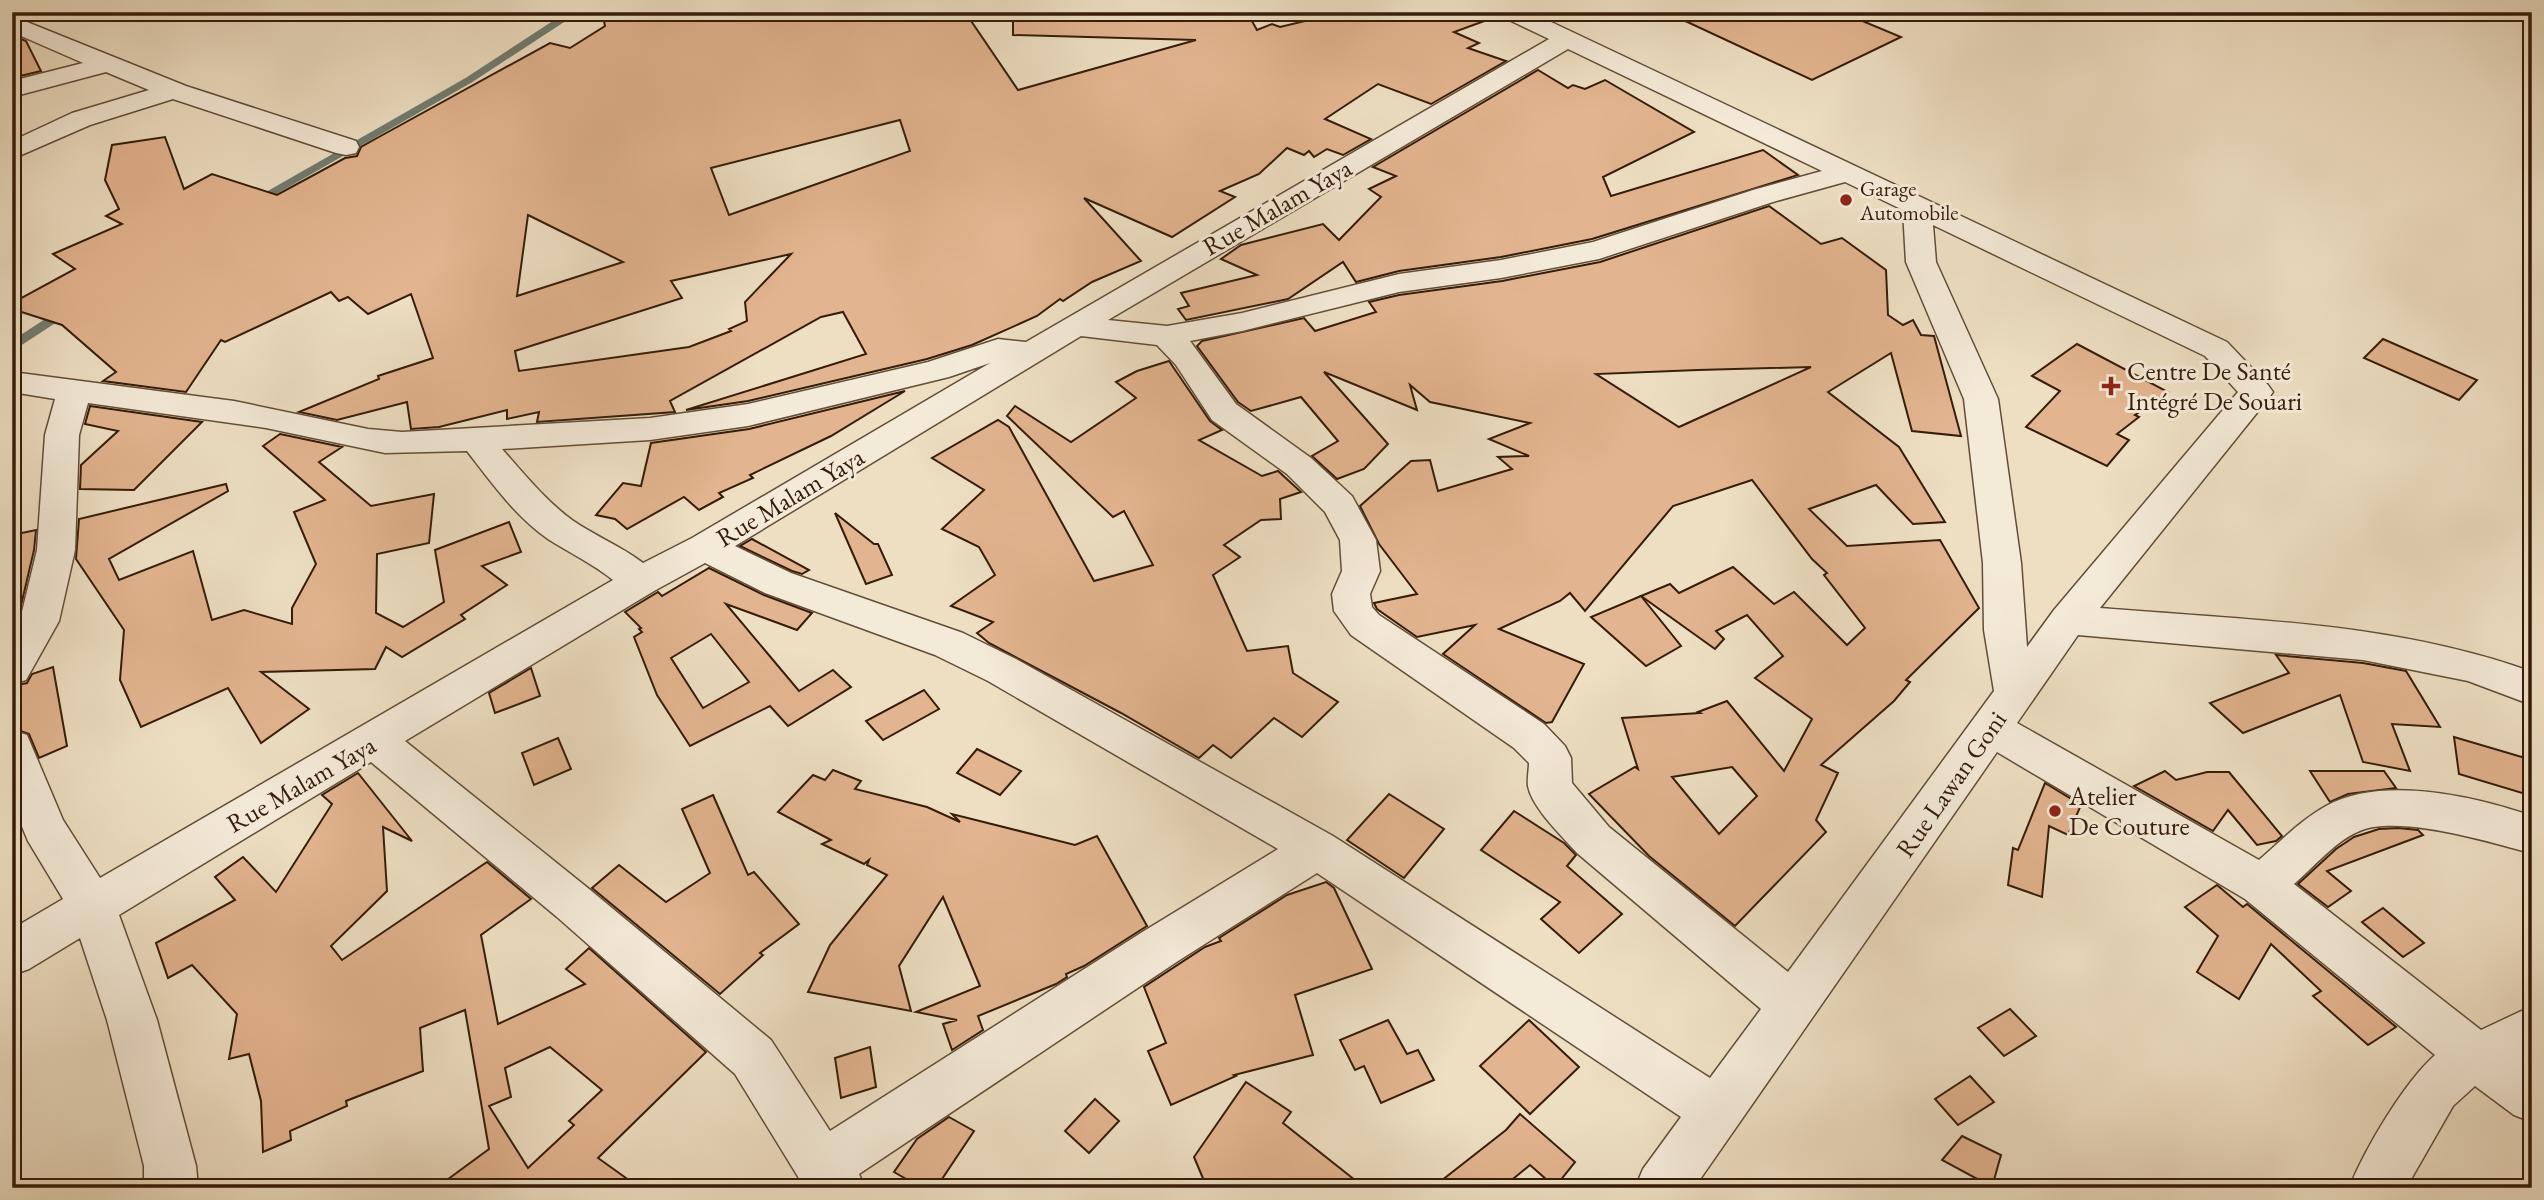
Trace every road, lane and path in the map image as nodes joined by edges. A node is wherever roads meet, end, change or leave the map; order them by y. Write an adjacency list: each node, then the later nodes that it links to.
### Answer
1 (1511, 12): 3 (street)
2 (12, 23): 4 (street)
3 (1567, 39): 9 (street); 11 (street, Rue Malam Yaya)
4 (105, 65): 5 (street); 6 (street)
5 (12, 89)
6 (171, 91): 7 (street); 8 (street)
7 (346, 147)
8 (12, 151)
9 (1847, 173): 10 (street); 12 (street)
10 (1917, 206): 19 (street, Rue Lawan Goni); 22 (street)
11 (1075, 326): 12 (street); 13 (street, Rue Malam Yaya)
12 (1167, 336): 30 (street)
13 (1035, 349): 16 (street); 17 (street, Rue Malam Yaya)
14 (12, 382): 15 (street)
15 (74, 391): 16 (street); 20 (street)
16 (476, 439): 18 (street)
17 (705, 547): 18 (street, Rue Malam Yaya); 26 (street)
18 (641, 582): 23 (street, Rue Malam Yaya)
19 (2068, 620): 21 (street); 22 (street, Rue Lawan Goni)
20 (12, 669)
21 (2532, 689)
22 (2003, 711): 27 (street); 30 (street, Rue Lawan Goni)
23 (375, 741): 28 (street, Rue Malam Yaya); 35 (street)
24 (12, 747): 28 (street)
25 (2523, 832): 27 (street)
26 (1317, 849): 34 (street); 35 (street)
27 (2261, 885): 32 (street)
28 (93, 907): 29 (street, Rue Malam Yaya); 36 (street)
29 (12, 954)
30 (1793, 1006): 34 (street, Rue Lawan Goni)
31 (2532, 1029): 32 (street)
32 (2477, 1058): 33 (street); 38 (street)
33 (2532, 1097)
34 (1718, 1112): 37 (street, Rue Lawan Goni)
35 (830, 1177)
36 (171, 1188)
37 (1662, 1188)
38 (2376, 1188)

